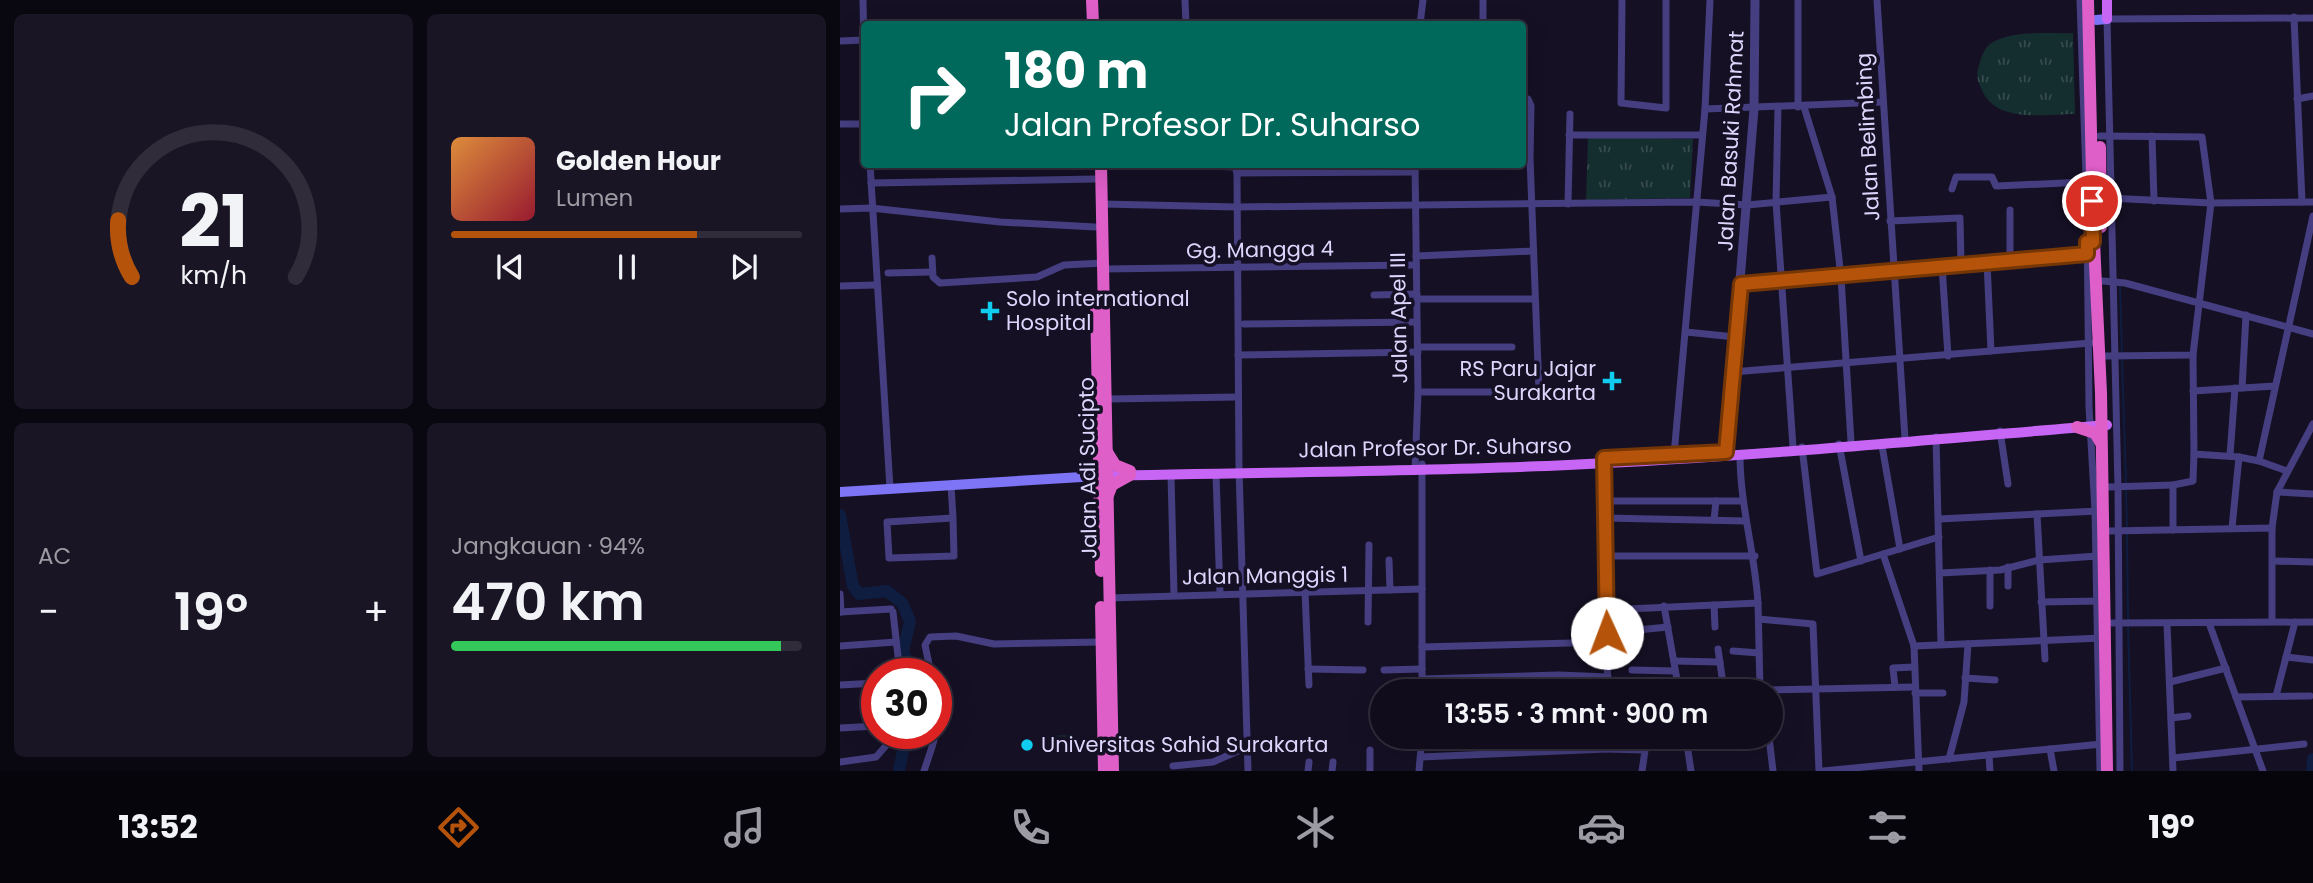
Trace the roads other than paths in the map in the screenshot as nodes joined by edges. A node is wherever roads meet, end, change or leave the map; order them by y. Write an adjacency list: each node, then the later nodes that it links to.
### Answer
1 (863, 0): 20 (street)
2 (1092, 0): 21 (highway)
3 (1099, 0): 22 (highway)
4 (1185, 0): 23 (street)
5 (1423, 0): 24 (street)
6 (1483, 0): 25 (street)
7 (1622, 0): 8 (street)
8 (1666, 0)
9 (1710, 0): 34 (street)
10 (1755, 0): 35 (street, Jalan Basuki Rahmat)
11 (1798, 0): 33 (street)
12 (1877, 0): 31 (street, Jalan Belimbing)
13 (2080, 0): 50 (street)
14 (2088, 0): 75 (highway)
15 (2096, 0): 19 (highway)
16 (2107, 0): 19 (main road)
17 (2294, 17): 18 (street); 19 (street); 30 (street)
18 (2313, 18)
19 (2109, 19): 41 (highway)
20 (864, 21)
21 (1093, 21)
22 (1100, 21)
23 (1186, 21)
24 (1420, 21)
25 (1483, 21)
26 (861, 40): 27 (street)
27 (840, 41)
28 (2313, 96): 30 (street)
29 (1526, 99): 43 (street)
30 (2297, 99): 58 (street)
31 (1883, 102): 33 (street); 71 (street, Jalan Belimbing)
32 (1778, 107): 33 (street); 35 (street); 57 (street)
33 (1801, 107): 53 (street)
34 (1705, 109): 35 (street); 40 (street)
35 (1755, 109): 65 (street, Jalan Basuki Rahmat)
36 (1570, 114): 39 (street)
37 (840, 124): 38 (street)
38 (861, 124)
39 (1569, 135): 40 (street); 64 (street)
40 (1702, 135): 56 (street)
41 (2111, 136): 42 (street); 54 (highway)
42 (2152, 136): 55 (street); 60 (street)
43 (1526, 158): 63 (street)
44 (870, 168): 51 (street)
45 (1093, 168): 49 (highway, Jalan Adi Sucipto)
46 (1102, 168): 61 (highway, Jalan Adi Sucipto)
47 (1236, 168): 48 (street); 66 (street)
48 (1415, 168): 62 (street, Jalan Apel III)
49 (1091, 179): 51 (street); 72 (highway, Jalan Adi Sucipto)
50 (2086, 182): 52 (street); 75 (street)
51 (871, 183): 67 (street)
52 (1952, 188)
53 (1832, 197): 57 (street); 88 (street)
54 (2112, 198): 55 (street); 75 (highway)
55 (2154, 201): 60 (street)
56 (1696, 202): 64 (street); 65 (street); 102 (street)
57 (1776, 202): 65 (street); 89 (street)
58 (2302, 202): 59 (street); 60 (street)
59 (2313, 202)
60 (2211, 203): 97 (street)
61 (1107, 204): 66 (street); 81 (highway, Jalan Adi Sucipto)
62 (1415, 204): 63 (street); 66 (street); 76 (street, Jalan Apel III)
63 (1532, 204): 64 (street); 74 (street)
64 (1568, 204)
65 (1747, 205): 91 (street, Jalan Basuki Rahmat)
66 (1237, 207): 84 (street)
67 (872, 208): 68 (street); 72 (street); 92 (street)
68 (840, 209)
69 (2010, 210): 78 (street)
70 (2313, 216): 73 (street)
71 (1890, 221): 80 (street); 86 (street, Jalan Belimbing)
72 (1091, 227): 81 (highway, Jalan Adi Sucipto)
73 (2309, 250): 101 (street)
74 (1533, 251): 76 (street); 96 (street)
75 (2095, 252): 78 (street); 90 (highway); 90 (highway)
76 (1416, 256): 82 (street, Jalan Apel III)
77 (932, 257): 85 (street)
78 (2010, 261): 79 (street)
79 (1987, 262): 80 (street); 108 (street)
80 (1961, 264): 83 (street)
81 (1101, 265): 84 (street, Gg. Mangga 4); 85 (street, Gg. Mangga 4); 122 (highway, Jalan Adi Sucipto); 144 (highway, Jalan Adi Sucipto)
82 (1416, 265): 84 (street, Gg. Mangga 4); 95 (street, Jalan Apel III)
83 (1942, 266): 86 (street); 112 (street)
84 (1238, 268): 109 (street)
85 (932, 272): 87 (street)
86 (1894, 272): 88 (street); 113 (street, Jalan Belimbing)
87 (888, 273)
88 (1841, 277): 89 (street); 114 (street)
89 (1783, 281): 91 (street); 115 (street)
90 (2107, 281): 97 (street); 105 (highway); 110 (highway)
91 (1741, 284): 104 (street, Jalan Basuki Rahmat)
92 (876, 285): 93 (street); 151 (street)
93 (840, 286)
94 (1374, 295): 95 (street)
95 (1417, 296): 96 (street); 99 (street, Jalan Apel III)
96 (1534, 299): 120 (street)
97 (2199, 303): 98 (street); 111 (street)
98 (2246, 315): 101 (street); 118 (street)
99 (1417, 323): 100 (street); 107 (street, Jalan Apel III)
100 (1244, 324)
101 (2289, 328): 103 (street); 117 (street)
102 (1686, 332): 104 (street); 135 (street)
103 (2313, 334)
104 (1735, 337): 116 (street, Jalan Basuki Rahmat)
105 (2094, 342): 108 (street); 123 (street); 123 (highway)
106 (1512, 347): 107 (street)
107 (1418, 350): 109 (street); 120 (street, Jalan Apel III)
108 (1991, 351): 112 (street)
109 (1238, 355): 121 (street)
110 (2116, 355): 111 (street); 123 (highway); 150 (street)
111 (2193, 355): 119 (street)
112 (1948, 356): 113 (street)
113 (1900, 359): 114 (street); 126 (street, Jalan Belimbing)
114 (1845, 364): 115 (street); 128 (street)
115 (1788, 369): 116 (street); 130 (street)
116 (1732, 372): 133 (street, Jalan Basuki Rahmat)
117 (2275, 386): 118 (street); 139 (street)
118 (2239, 388): 119 (street); 136 (street)
119 (2193, 391): 134 (street)
120 (1418, 392): 140 (street, Jalan Apel III)
121 (1238, 397): 122 (street); 141 (street)
122 (1107, 399): 131 (highway, Jalan Adi Sucipto)
123 (2093, 424): 125 (main road, Jalan Profesor Dr. Suharso); 150 (highway); 160 (street); 160 (highway)
124 (2313, 424): 142 (street)
125 (2001, 433): 127 (main road, Jalan Profesor Dr. Suharso); 147 (street)
126 (1905, 439): 127 (main road, Jalan Profesor Dr. Suharso); 128 (main road, Jalan Profesor Dr. Suharso)
127 (1936, 440): 129 (main road, Jalan Profesor Dr. Suharso); 164 (street)
128 (1843, 444): 129 (main road, Jalan Profesor Dr. Suharso); 130 (main road, Jalan Profesor Dr. Suharso); 181 (street)
129 (1882, 446): 174 (street)
130 (1799, 449): 132 (main road, Jalan Profesor Dr. Suharso); 181 (street)
131 (1107, 452): 143 (highway); 144 (highway, Jalan Adi Sucipto)
132 (1740, 453): 133 (main road, Jalan Profesor Dr. Suharso); 159 (street)
133 (1726, 454): 135 (main road, Jalan Profesor Dr. Suharso); 138 (main road, Jalan Profesor Dr. Suharso)
134 (2194, 454): 136 (street); 149 (street)
135 (1674, 455): 138 (main road, Jalan Profesor Dr. Suharso)
136 (2230, 455): 137 (street)
137 (2239, 457): 139 (street); 168 (street)
138 (1604, 461): 140 (main road, Jalan Profesor Dr. Suharso); 156 (street)
139 (2259, 461): 142 (street)
140 (1419, 467): 141 (main road, Jalan Profesor Dr. Suharso); 188 (street, Jalan Apel III)
141 (1239, 471): 143 (main road, Jalan Profesor Dr. Suharso); 145 (main road, Jalan Profesor Dr. Suharso); 194 (street)
142 (2287, 471): 153 (street)
143 (1130, 473): 144 (main road, Jalan Profesor Dr. Suharso); 146 (main road, Jalan Profesor Dr. Suharso); 155 (highway)
144 (1100, 474): 148 (main road); 155 (highway, Jalan Adi Sucipto); 218 (highway, Jalan Adi Sucipto)
145 (1216, 474): 146 (main road, Jalan Profesor Dr. Suharso); 193 (street)
146 (1171, 475): 195 (street)
147 (2008, 484)
148 (951, 485): 151 (main road); 162 (street)
149 (2173, 485): 150 (street); 170 (street)
150 (2120, 486): 171 (highway)
151 (890, 488): 152 (main road)
152 (840, 492)
153 (2277, 492): 154 (street); 169 (street)
154 (2313, 494)
155 (1108, 495): 196 (highway, Jalan Adi Sucipto)
156 (1605, 501): 157 (street); 163 (street)
157 (1686, 501): 158 (street); 165 (street)
158 (1716, 501): 159 (street); 166 (street)
159 (1741, 501): 167 (street)
160 (2099, 511): 161 (street); 178 (highway)
161 (2037, 514): 164 (street); 180 (street)
162 (953, 517): 162 (street)
163 (1605, 518): 165 (street); 176 (street)
164 (1940, 519): 172 (street)
165 (1684, 520): 166 (street)
166 (1714, 520): 167 (street)
167 (1746, 521): 177 (street)
168 (2232, 528): 169 (street); 170 (street)
169 (2272, 528): 182 (street)
170 (2173, 530): 171 (street)
171 (2121, 531): 210 (highway)
172 (1940, 537): 174 (street); 186 (street)
173 (1369, 545): 189 (street)
174 (1900, 549): 175 (street)
175 (1883, 554): 181 (street); 224 (street)
176 (1605, 556): 177 (street); 203 (street)
177 (1755, 556): 199 (street)
178 (2099, 556): 180 (street); 197 (highway)
179 (1389, 560): 190 (street)
180 (2039, 560): 184 (street); 198 (street)
181 (1861, 561)
182 (2273, 561): 183 (street); 207 (street)
183 (2313, 562)
184 (2008, 567): 185 (street); 187 (street)
185 (1990, 570): 186 (street); 202 (street)
186 (1940, 573): 221 (street)
187 (2008, 586)
188 (1422, 589): 190 (street, Jalan Manggis 1); 225 (street, Jalan Apel III)
189 (1369, 590): 190 (street, Jalan Manggis 1); 191 (street, Jalan Manggis 1); 206 (street)
190 (1390, 590)
191 (1305, 592): 194 (street, Jalan Manggis 1); 238 (street)
192 (840, 594): 204 (street)
193 (1220, 594): 194 (street, Jalan Manggis 1); 195 (street, Jalan Manggis 1)
194 (1243, 594): 269 (street)
195 (1174, 595): 196 (street, Jalan Manggis 1)
196 (1109, 598): 291 (highway, Jalan Adi Sucipto)
197 (2101, 601): 198 (street); 216 (highway)
198 (2041, 602): 220 (street)
199 (1758, 603): 200 (street); 205 (street)
200 (1714, 605): 201 (street); 214 (street)
201 (1664, 606): 203 (street); 213 (street)
202 (1990, 606)
203 (1606, 610): 215 (street)
204 (840, 612): 217 (street)
205 (1759, 619): 228 (street); 257 (street)
206 (1368, 621)
207 (2272, 621): 208 (street); 211 (street)
208 (2295, 622): 209 (street); 229 (street)
209 (2313, 622)
210 (2121, 623): 212 (street); 216 (highway); 256 (street)
211 (2209, 623): 212 (street); 237 (street)
212 (2167, 624): 251 (street)
213 (1668, 627): 215 (street); 234 (street)
214 (1715, 627)
215 (1607, 633): 219 (street)
216 (2105, 638): 220 (street); 256 (highway); 270 (highway)
217 (896, 642): 223 (street); 230 (street)
218 (1101, 642): 231 (street); 290 (highway, Jalan Adi Sucipto)
219 (1608, 642): 225 (street); 244 (street)
220 (2043, 642): 222 (street); 232 (street)
221 (1941, 644): 222 (street); 224 (street)
222 (1968, 644): 245 (street)
223 (840, 646)
224 (1914, 646): 236 (street)
225 (1422, 647): 239 (street, Jalan Apel III)
226 (1718, 649): 235 (street)
227 (1733, 651): 228 (street)
228 (1759, 653): 249 (street)
229 (2286, 657): 233 (street); 261 (street)
230 (898, 658)
231 (928, 658)
232 (2045, 659)
233 (2313, 660)
234 (1674, 661): 235 (street); 243 (street)
235 (1720, 662): 248 (street)
236 (1914, 667): 255 (street); 259 (street)
237 (2226, 668): 251 (street); 263 (street)
238 (1308, 669): 240 (street); 254 (street)
239 (1422, 669): 241 (street); 246 (street, Jalan Apel III)
240 (1363, 670)
241 (1384, 670)
242 (1632, 670): 243 (street)
243 (1675, 671): 247 (street)
244 (1608, 677): 246 (street)
245 (1965, 678): 250 (street); 284 (street)
246 (1423, 679)
247 (1677, 679)
248 (1722, 679)
249 (1763, 679)
250 (1994, 680)
251 (2170, 682): 265 (street)
252 (861, 684): 253 (street)
253 (840, 685)
254 (1309, 685)
255 (1895, 687): 257 (street); 259 (street)
256 (2117, 687): 270 (highway)
257 (1814, 688): 258 (street); 299 (street)
258 (1783, 689)
259 (1915, 690): 260 (street); 285 (street)
260 (1943, 692)
261 (2276, 696): 262 (street); 263 (street)
262 (2310, 696)
263 (2236, 697): 271 (street)
264 (2188, 716): 265 (street)
265 (2171, 718): 283 (street)
266 (861, 727): 267 (street)
267 (840, 728)
268 (2304, 744): 271 (street)
269 (1247, 747): 288 (street); 292 (street)
270 (2110, 748): 278 (street); 303 (street); 304 (highway); 305 (highway); 306 (street)
271 (2254, 748): 283 (street); 308 (street)
272 (884, 749): 286 (street)
273 (932, 749): 289 (street)
274 (1421, 749): 282 (street)
275 (1606, 749): 280 (street); 282 (street)
276 (1688, 749): 297 (street)
277 (1770, 749): 298 (street)
278 (2049, 749): 281 (street); 302 (street)
279 (1370, 750): 294 (street)
280 (1644, 750): 296 (street)
281 (1989, 755): 284 (street); 301 (street)
282 (1421, 757): 295 (street)
283 (2173, 758): 307 (street)
284 (1949, 759): 285 (street)
285 (1919, 761): 299 (street); 300 (street)
286 (840, 762)
287 (1309, 762): 293 (street)
288 (1173, 766)
289 (924, 771)
290 (1104, 771)
291 (1113, 771)
292 (1248, 771)
293 (1308, 771)
294 (1370, 771)
295 (1419, 771)
296 (1642, 771)
297 (1691, 771)
298 (1773, 771)
299 (1821, 771)
300 (1919, 771)
301 (1990, 771)
302 (2054, 771)
303 (2100, 771)
304 (2107, 771)
305 (2115, 771)
306 (2120, 771)
307 (2173, 771)
308 (2263, 771)

